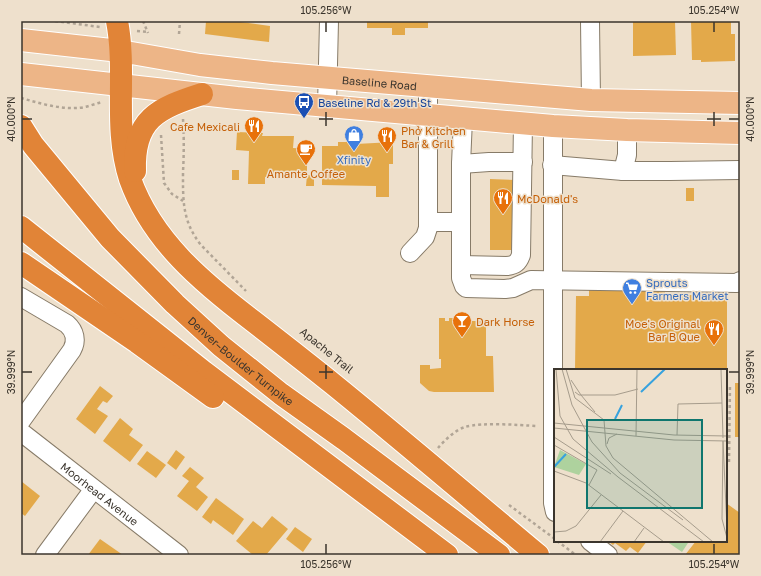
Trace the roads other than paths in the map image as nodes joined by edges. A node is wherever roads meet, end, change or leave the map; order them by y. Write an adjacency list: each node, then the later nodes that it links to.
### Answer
1 (117, 21): 5 (highway)
2 (329, 21): 7 (street)
3 (590, 21): 11 (street)
4 (21, 40): 5 (main road, Baseline Road)
5 (120, 51): 7 (main road, Baseline Road); 9 (highway)
6 (21, 74): 9 (main road)
7 (328, 78): 8 (main road, Baseline Road); 13 (street)
8 (428, 86): 11 (main road, Baseline Road); 14 (street)
9 (120, 93): 10 (main road); 26 (highway)
10 (202, 94): 13 (main road); 26 (highway)
11 (591, 100): 12 (main road, Baseline Road)
12 (740, 103)
13 (327, 107): 14 (main road)
14 (428, 115): 15 (main road); 27 (street)
15 (464, 119): 16 (main road); 22 (street)
16 (523, 123): 18 (main road); 21 (street)
17 (21, 126): 46 (highway, Denver–Boulder Turnpike)
18 (553, 126): 19 (main road); 23 (street)
19 (627, 130): 20 (main road); 25 (street)
20 (740, 133)
21 (523, 162): 22 (street); 32 (street); 33 (street)
22 (461, 164): 28 (street)
23 (552, 165): 25 (street); 34 (street)
24 (740, 170): 25 (street)
25 (623, 171)
26 (140, 200): 47 (highway)
27 (428, 222): 28 (street); 30 (street)
28 (461, 222): 32 (street)
29 (21, 227): 45 (highway)
30 (410, 253)
31 (21, 263): 44 (highway)
32 (461, 272): 33 (street)
33 (530, 280): 34 (street)
34 (552, 281): 35 (street); 40 (street)
35 (740, 281)
36 (21, 297): 37 (street)
37 (21, 421)
38 (21, 432): 39 (street, Moorhead Avenue)
39 (93, 490): 42 (street); 43 (street, Moorhead Avenue)
40 (554, 508)
41 (591, 542): 48 (street)
42 (45, 555)
43 (180, 555)
44 (442, 555)
45 (447, 555)
46 (499, 555)
47 (538, 555)
48 (608, 555)

